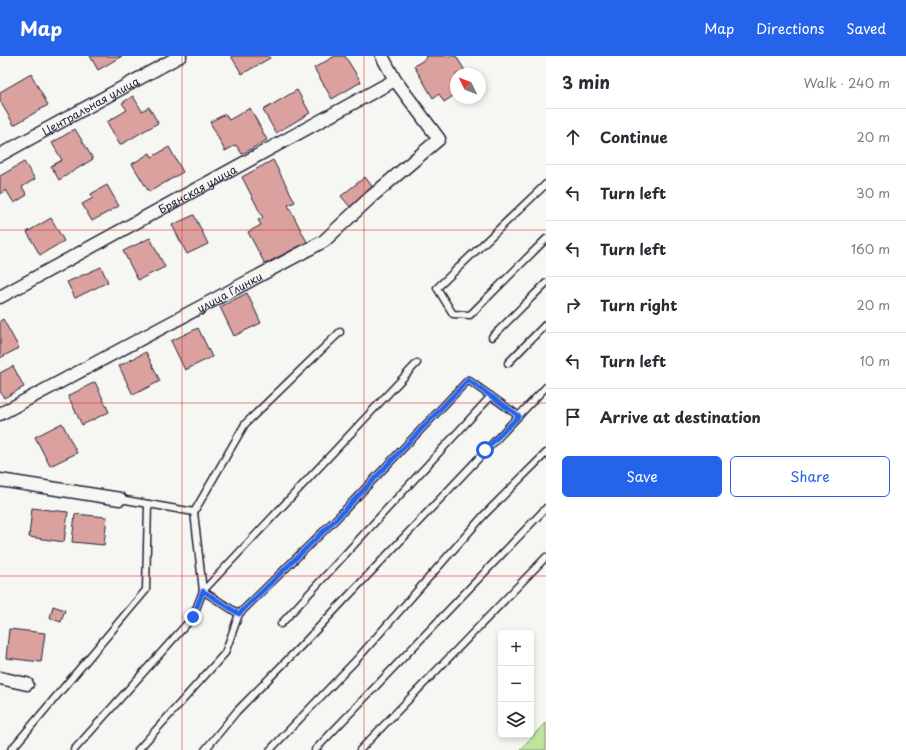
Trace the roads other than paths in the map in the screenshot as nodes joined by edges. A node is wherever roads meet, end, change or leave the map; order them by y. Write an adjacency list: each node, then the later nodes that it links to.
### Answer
1 (180, 56): 4 (street, Центральная улица)
2 (382, 56): 3 (street)
3 (395, 80): 8 (street, Брянская улица); 16 (street, улица Глинки)
4 (0, 155)
5 (546, 184): 6 (lane)
6 (546, 239)
7 (546, 283): 11 (lane)
8 (0, 297)
9 (546, 324): 13 (lane)
10 (340, 332): 23 (lane)
11 (492, 337)
12 (417, 363): 25 (lane)
13 (508, 363)
14 (546, 387): 17 (lane)
15 (491, 396): 17 (lane); 26 (lane); 27 (lane)
16 (0, 414)
17 (519, 416): 33 (lane)
18 (546, 453): 34 (lane)
19 (0, 480): 20 (street)
20 (120, 498): 21 (lane)
21 (148, 504): 23 (lane); 30 (lane)
22 (546, 508): 35 (lane)
23 (194, 512): 25 (lane)
24 (546, 557): 36 (lane)
25 (203, 591): 26 (lane); 31 (lane)
26 (239, 614): 32 (lane)
27 (281, 624)
28 (0, 678): 29 (street)
29 (26, 684)
30 (11, 750)
31 (74, 750)
32 (138, 750)
33 (205, 750)
34 (270, 750)
35 (315, 750)
36 (360, 750)

